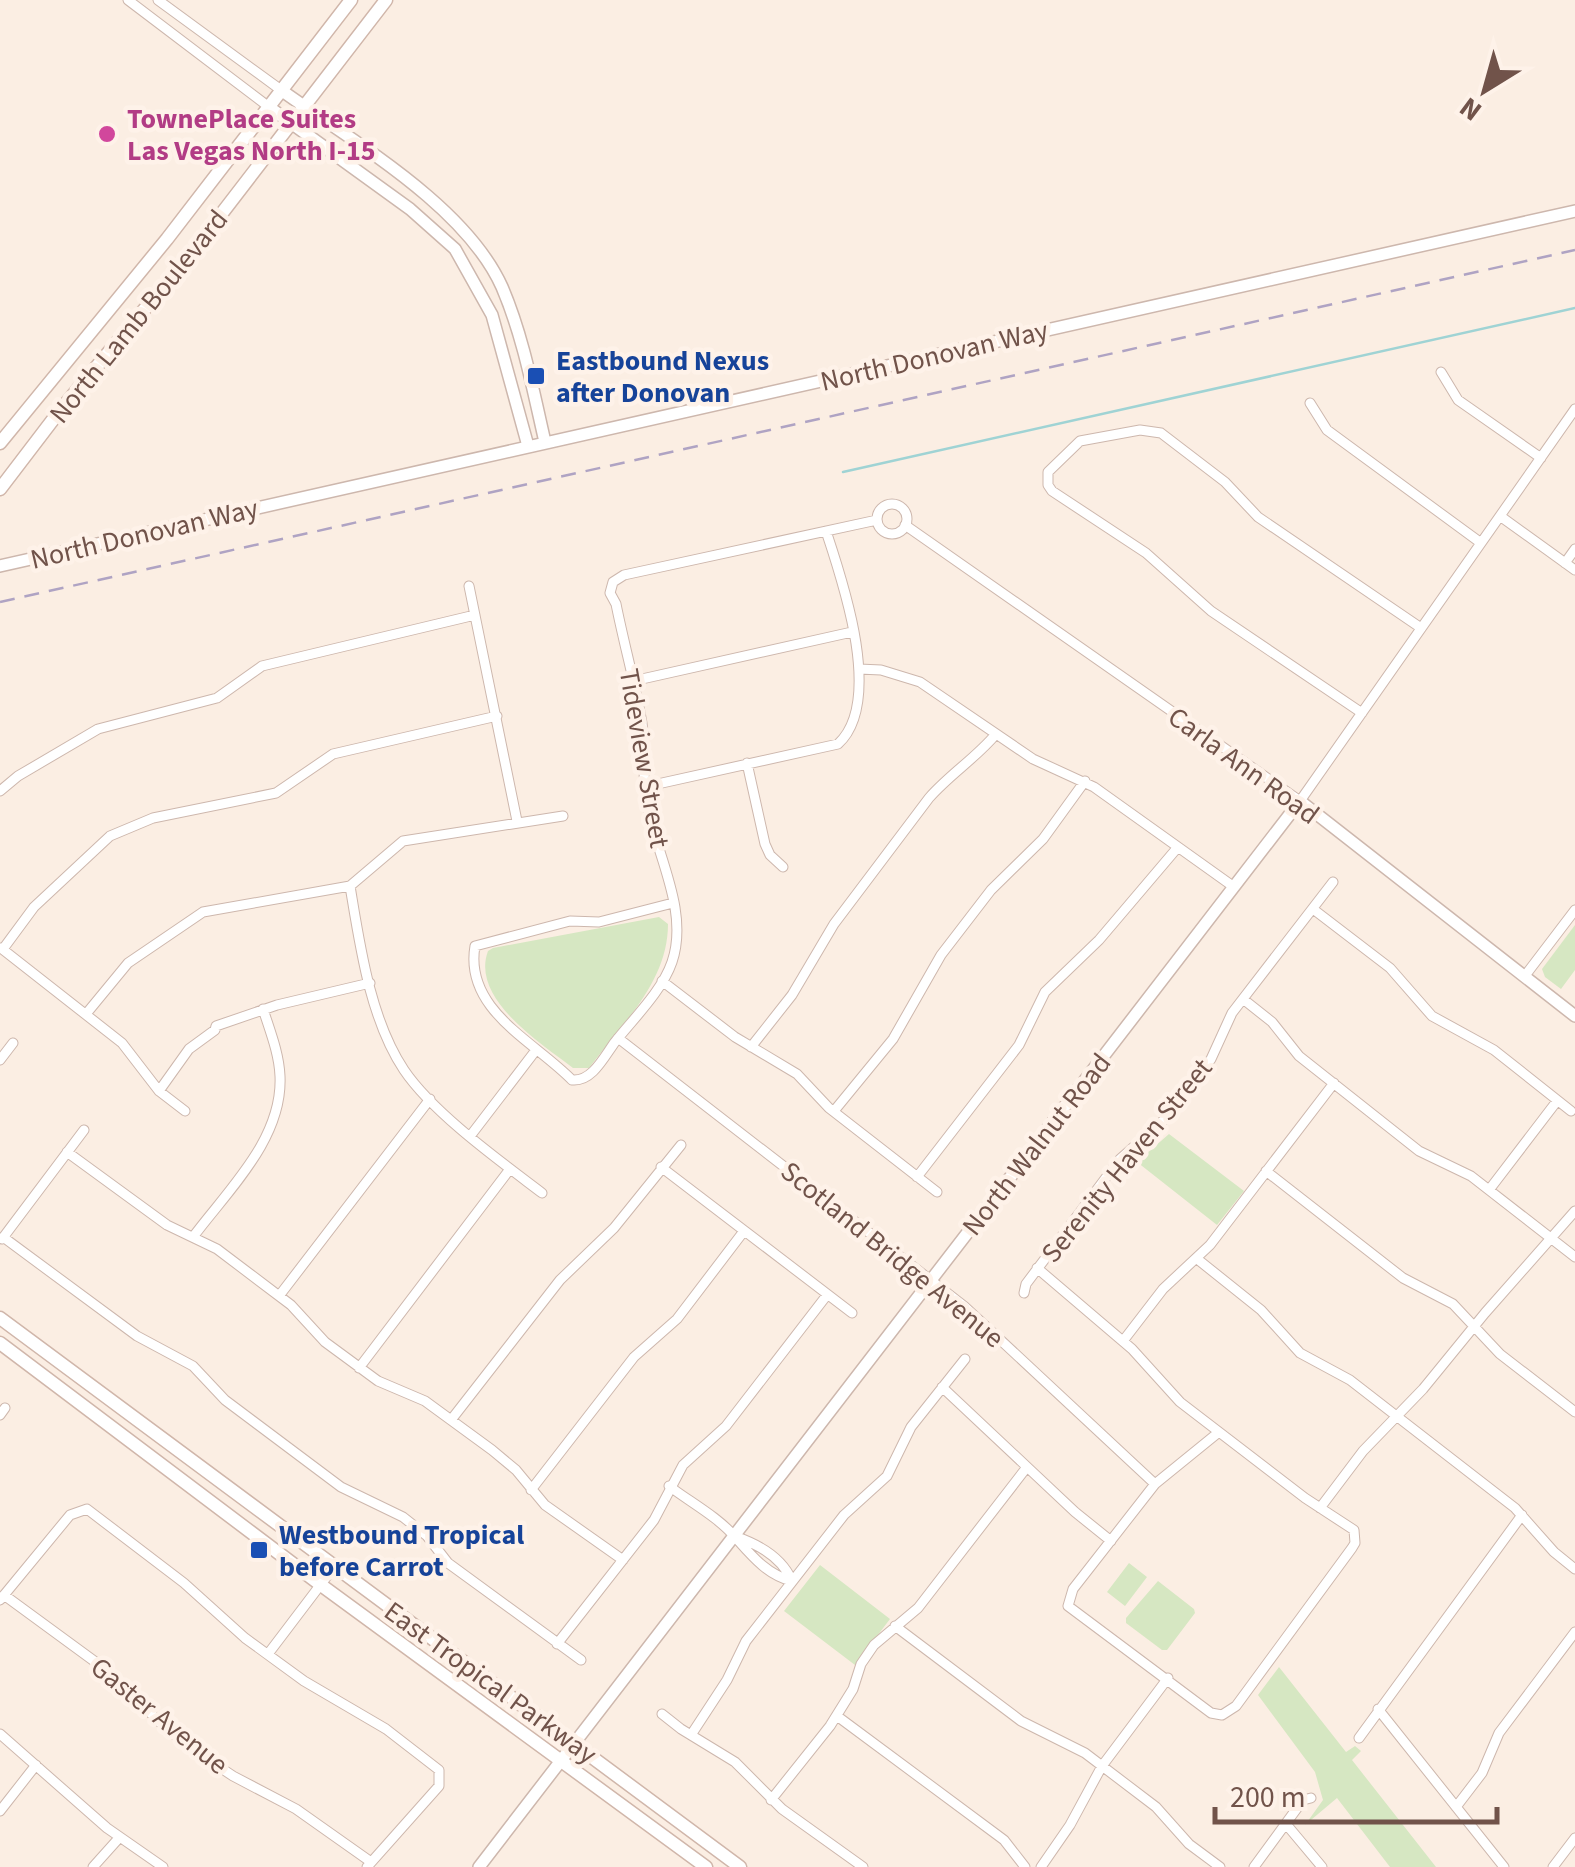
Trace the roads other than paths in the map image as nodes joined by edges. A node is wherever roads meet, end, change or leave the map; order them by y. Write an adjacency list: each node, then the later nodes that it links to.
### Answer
1 (128, 0): 6 (street)
2 (158, 0): 5 (street)
3 (351, 0): 5 (main road, North Lamb Boulevard)
4 (386, 0): 7 (main road, North Lamb Boulevard)
5 (281, 90): 6 (main road, North Lamb Boulevard); 7 (street)
6 (268, 106): 8 (street); 14 (main road, North Lamb Boulevard)
7 (304, 107): 8 (main road, North Lamb Boulevard); 13 (street)
8 (291, 124): 15 (street); 17 (main road, North Lamb Boulevard)
9 (1575, 211): 13 (street, North Donovan Way)
10 (1441, 372): 16 (street)
11 (1310, 403): 22 (street)
12 (1575, 409): 16 (street, North Walnut Road)
13 (545, 442): 15 (street, North Donovan Way)
14 (0, 443)
15 (528, 446): 25 (street, North Donovan Way)
16 (1541, 458): 18 (street, North Walnut Road)
17 (0, 490)
18 (1500, 516): 22 (street, North Walnut Road); 24 (street)
19 (877, 520): 20 (street, Carla Ann Road); 20 (street, Carla Ann Road); 21 (street)
20 (905, 525): 40 (street, Carla Ann Road)
21 (826, 531): 30 (street); 32 (street, Tideview Street)
22 (1481, 543): 29 (street, North Walnut Road)
23 (1575, 549): 24 (street)
24 (1565, 563): 26 (street)
25 (0, 566)
26 (1575, 570)
27 (469, 586): 28 (street)
28 (475, 615): 34 (street); 39 (street)
29 (1421, 628): 33 (street, North Walnut Road); 33 (street)
30 (852, 632): 31 (street); 32 (street)
31 (859, 670): 35 (street); 36 (street)
32 (633, 681): 38 (street, Tideview Street)
33 (1362, 713): 40 (street, North Walnut Road)
34 (497, 716): 42 (street); 51 (street)
35 (996, 734): 37 (street); 61 (street)
36 (748, 764): 38 (street); 44 (street)
37 (1084, 781): 43 (street); 69 (street)
38 (644, 788): 48 (street, Tideview Street)
39 (0, 791)
40 (1300, 801): 47 (street, North Walnut Road); 52 (street, Carla Ann Road)
41 (563, 816): 42 (street)
42 (517, 822): 46 (street)
43 (1178, 848): 47 (street); 78 (street)
44 (783, 867)
45 (1334, 882): 49 (street, Serenity Haven Street)
46 (350, 886): 54 (street); 57 (street)
47 (1234, 887): 90 (street, North Walnut Road)
48 (673, 903): 53 (street, Tideview Street); 62 (street)
49 (1312, 909): 55 (street, Serenity Haven Street); 67 (street)
50 (1575, 910): 52 (street)
51 (1, 948): 57 (street)
52 (1524, 977): 58 (street, Carla Ann Road)
53 (662, 981): 59 (street, Tideview Street); 61 (street)
54 (370, 983): 56 (street); 66 (street)
55 (1243, 999): 64 (street); 89 (street, Serenity Haven Street)
56 (262, 1009): 65 (street); 84 (street)
57 (86, 1014): 65 (street)
58 (1575, 1016)
59 (618, 1038): 62 (street, Tideview Street); 90 (street, Scotland Bridge Avenue)
60 (13, 1043): 63 (street)
61 (750, 1047): 69 (street)
62 (536, 1050): 72 (street)
63 (0, 1060)
64 (1334, 1083): 77 (street); 79 (street)
65 (159, 1091): 68 (street)
66 (430, 1099): 72 (street); 93 (street)
67 (1557, 1101): 70 (street); 79 (street)
68 (185, 1111)
69 (834, 1111): 78 (street)
70 (1571, 1111)
71 (84, 1130): 74 (street)
72 (470, 1135): 76 (street)
73 (680, 1145): 75 (street)
74 (67, 1152): 84 (street); 85 (street)
75 (661, 1167): 83 (street); 104 (street)
76 (510, 1169): 81 (street); 100 (street)
77 (1266, 1172): 88 (street); 96 (street)
78 (917, 1177): 80 (street)
79 (1489, 1190): 86 (street)
80 (937, 1192)
81 (542, 1193)
82 (1575, 1211): 86 (street)
83 (744, 1231): 92 (street); 109 (street)
84 (193, 1237): 93 (street)
85 (2, 1239): 122 (street)
86 (1552, 1239): 87 (street); 96 (street)
87 (1575, 1257)
88 (1196, 1258): 97 (street); 103 (street)
89 (1038, 1268): 91 (street, Serenity Haven Street); 97 (street)
90 (931, 1280): 107 (street, Scotland Bridge Avenue); 112 (street, North Walnut Road)
91 (1024, 1293)
92 (827, 1295): 94 (street); 108 (street)
93 (279, 1296): 100 (street)
94 (852, 1314)
95 (0, 1318): 115 (main road, East Tropical Parkway)
96 (1475, 1324): 102 (street); 103 (street)
97 (1123, 1341): 105 (street)
98 (0, 1343): 118 (main road, East Tropical Parkway)
99 (966, 1360): 101 (street)
100 (359, 1368): 104 (street)
101 (942, 1387): 106 (street); 117 (street)
102 (1575, 1412)
103 (1396, 1416): 110 (street); 111 (street)
104 (452, 1420): 109 (street)
105 (1219, 1432): 107 (street); 110 (street)
106 (1028, 1467): 113 (street); 120 (street)
107 (1156, 1484): 113 (street)
108 (670, 1486): 112 (street); 114 (street)
109 (531, 1490): 114 (street)
110 (1320, 1508): 125 (street)
111 (1522, 1516): 116 (street); 126 (street)
112 (734, 1536): 117 (street); 132 (street, North Walnut Road)
113 (1112, 1541): 125 (street)
114 (623, 1560): 122 (street)
115 (334, 1567): 118 (street); 132 (main road, East Tropical Parkway)
116 (1575, 1569)
117 (792, 1581): 130 (street)
118 (321, 1585): 123 (street); 133 (main road, East Tropical Parkway)
119 (2, 1597): 123 (street); 143 (street, Gaster Avenue)
120 (895, 1626): 128 (street); 135 (street)
121 (1575, 1632): 138 (street)
122 (557, 1644): 124 (street)
123 (268, 1654): 143 (street)
124 (582, 1660)
125 (1168, 1678): 135 (street)
126 (1378, 1709): 131 (street); 138 (street)
127 (662, 1714): 130 (street)
128 (836, 1716): 137 (street); 150 (street)
129 (0, 1734): 134 (street)
130 (691, 1735): 137 (street)
131 (1359, 1738)
132 (575, 1743): 133 (street, North Walnut Road); 148 (main road, East Tropical Parkway)
133 (562, 1760): 146 (street, North Walnut Road); 147 (main road, East Tropical Parkway)
134 (36, 1765): 139 (street); 141 (street)
135 (1102, 1766): 151 (street); 152 (street)
136 (1311, 1798): 140 (street)
137 (772, 1800): 149 (street)
138 (1456, 1807): 155 (street)
139 (0, 1811)
140 (1286, 1824): 153 (street); 154 (street)
141 (119, 1838): 144 (street); 145 (street)
142 (1575, 1838): 156 (street)
143 (369, 1865)
144 (93, 1867)
145 (163, 1867)
146 (479, 1867)
147 (706, 1867)
148 (740, 1867)
149 (864, 1867)
150 (1024, 1867)
151 (1041, 1867)
152 (1220, 1867)
153 (1254, 1867)
154 (1322, 1867)
155 (1504, 1867)
156 (1553, 1867)

